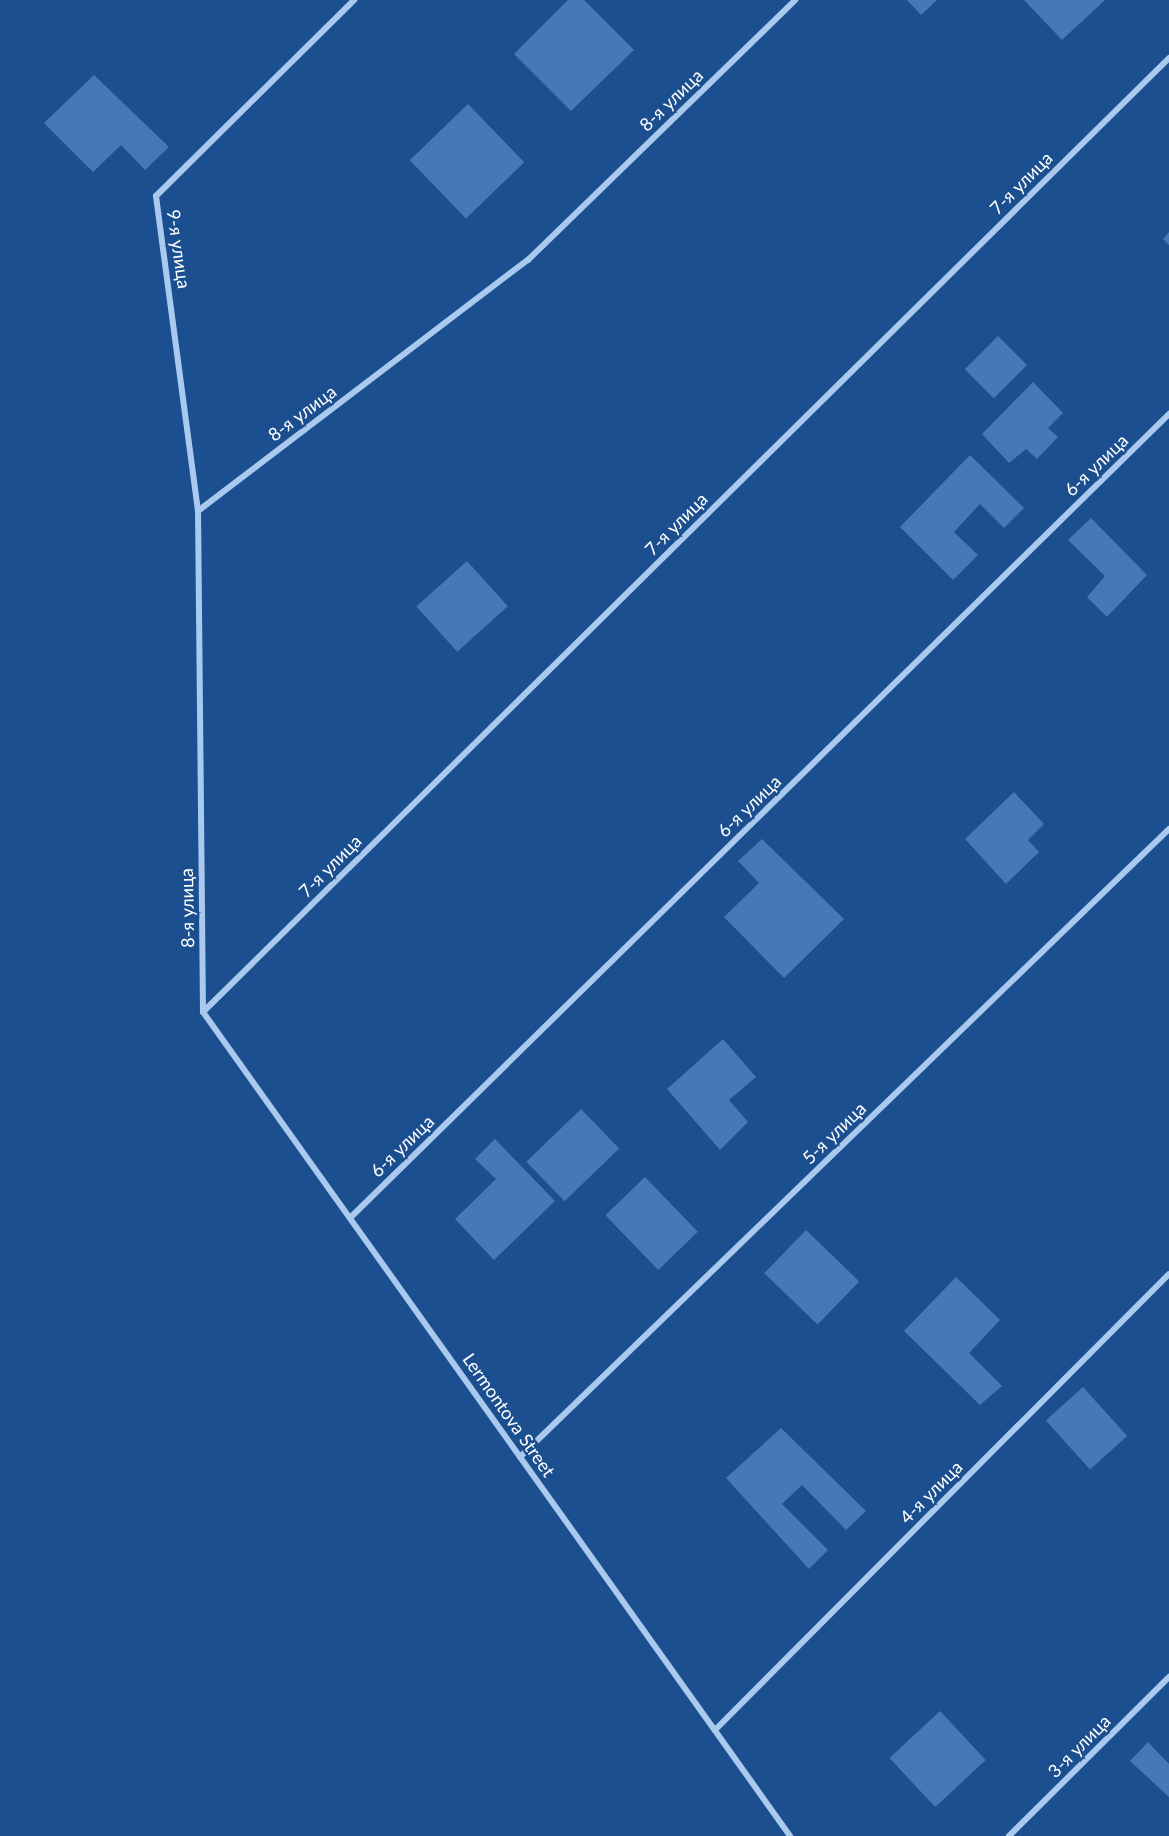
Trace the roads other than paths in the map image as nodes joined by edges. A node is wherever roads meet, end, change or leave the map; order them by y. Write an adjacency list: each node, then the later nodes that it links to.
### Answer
1 (354, 0): 5 (street, 9-я улица)
2 (795, 0): 5 (street, 8-я улица)
3 (1169, 57): 7 (street, 7-я улица)
4 (1169, 414): 8 (street, 6-я улица)
5 (198, 511): 7 (street, 8-я улица)
6 (1169, 829): 10 (street, 5-я улица)
7 (203, 1012): 8 (street, Lermontova Street)
8 (350, 1218): 10 (street, Lermontova Street)
9 (1169, 1274): 12 (street, 4-я улица)
10 (520, 1457): 12 (street, Lermontova Street)
11 (1169, 1677): 14 (street, 3-я улица)
12 (715, 1731): 13 (street, Lermontova Street)
13 (790, 1836)
14 (1009, 1836)

